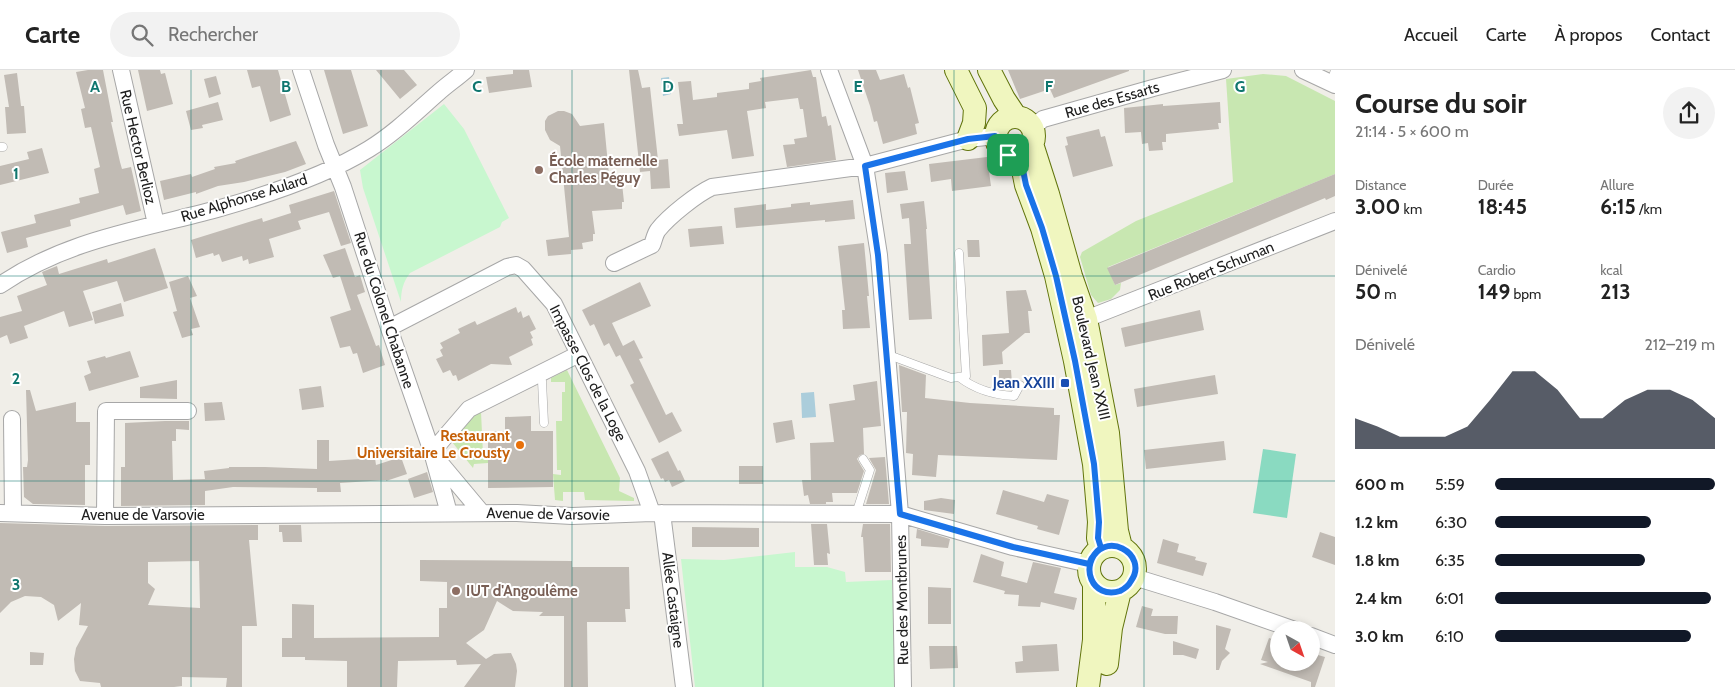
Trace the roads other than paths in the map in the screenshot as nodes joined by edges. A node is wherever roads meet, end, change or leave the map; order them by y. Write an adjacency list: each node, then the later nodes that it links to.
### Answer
1 (121, 70): 16 (street, Rue Hector Berlioz)
2 (301, 70): 14 (street, Rue du Colonel Chabanne)
3 (466, 70): 14 (street, Rue Alphonse Aulard)
4 (829, 70): 13 (street, Rue des Montbrunes)
5 (956, 70): 12 (main road)
6 (971, 70): 11 (main road, Boulevard Jean XXIII)
7 (990, 70): 11 (main road, Boulevard Jean XXIII)
8 (1223, 70): 11 (street, Rue des Essarts)
9 (1303, 70): 10 (street)
10 (1334, 79)
11 (1016, 133): 12 (street); 20 (main road, Boulevard Jean XXIII); 39 (main road, Boulevard Jean XXIII)
12 (968, 139): 13 (street)
13 (865, 166): 18 (street); 23 (street, Rue des Montbrunes)
14 (336, 167): 16 (street, Rue Alphonse Aulard); 21 (street, Rue du Colonel Chabanne)
15 (1335, 222): 20 (street, Rue Robert Schuman)
16 (156, 224): 19 (street, Rue Alphonse Aulard)
17 (959, 253): 25 (lane)
18 (614, 263)
19 (0, 285)
20 (1086, 319): 39 (main road, Boulevard Jean XXIII)
21 (389, 328): 22 (street, Impasse Clos de la Loge); 30 (street, Rue du Colonel Chabanne)
22 (579, 354): 24 (street); 35 (street, Impasse Clos de la Loge)
23 (886, 354): 25 (lane); 37 (street, Rue des Montbrunes)
24 (539, 374): 29 (lane); 30 (street)
25 (960, 377): 26 (lane)
26 (1020, 385)
27 (188, 411): 38 (street)
28 (12, 420): 32 (street)
29 (544, 423)
30 (432, 452): 33 (street, Rue du Colonel Chabanne); 34 (street, Rue du Colonel Chabanne)
31 (863, 460): 36 (lane)
32 (6, 513): 38 (street, Avenue de Varsovie)
33 (448, 513): 34 (street, Avenue de Varsovie); 38 (street, Avenue de Varsovie)
34 (482, 513): 35 (street, Avenue de Varsovie)
35 (657, 513): 36 (street, Avenue de Varsovie); 44 (street, Allée Castaigne)
36 (856, 514): 37 (street, Avenue de Varsovie)
37 (900, 514): 39 (street, Avenue de Varsovie); 45 (street, Rue des Montbrunes)
38 (105, 516)
39 (1101, 561): 40 (main road); 40 (main road); 46 (main road)
40 (1127, 584): 41 (street); 47 (main road)
41 (1274, 621)
42 (1320, 639): 43 (street)
43 (1335, 645)
44 (684, 687)
45 (903, 687)
46 (1088, 687)
47 (1104, 687)

